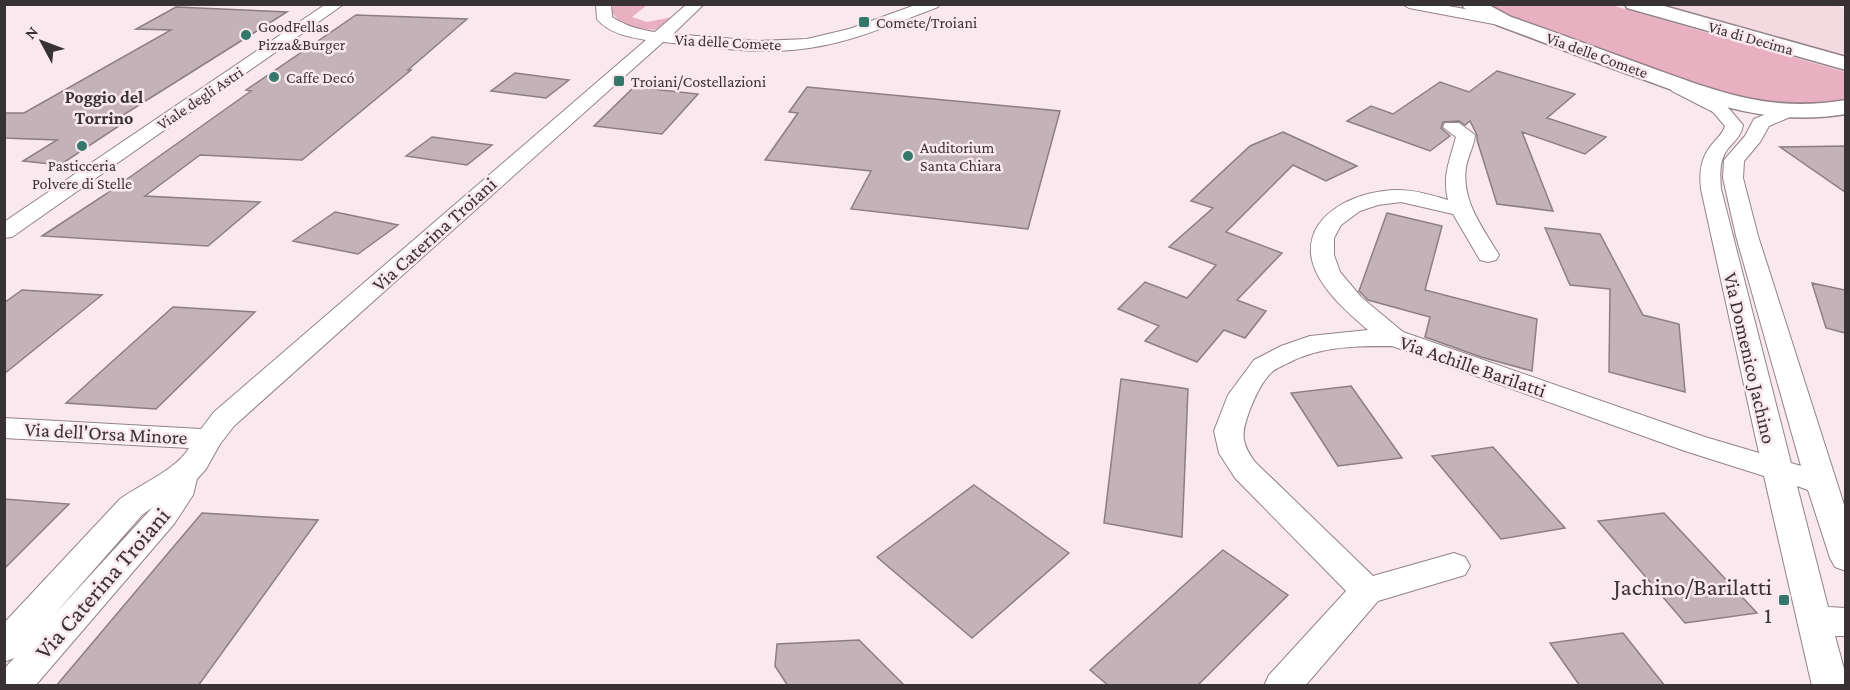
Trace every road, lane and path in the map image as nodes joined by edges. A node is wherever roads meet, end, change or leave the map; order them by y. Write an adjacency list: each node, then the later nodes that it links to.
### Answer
1 (337, 4): 16 (street, Viale degli Astri)
2 (603, 4): 9 (street, Via delle Comete)
3 (697, 4): 9 (street, Via Caterina Troiani)
4 (933, 4): 9 (street, Via delle Comete)
5 (1409, 4): 8 (street, Via delle Comete)
6 (1471, 4): 8 (main road)
7 (1634, 4): 10 (main road, Via di Decima)
8 (1504, 21): 11 (main road, Via delle Comete)
9 (660, 37): 20 (street, Via Caterina Troiani)
10 (1841, 63)
11 (1658, 78): 13 (main road, Via delle Comete); 21 (street, Via Domenico Jachino)
12 (1845, 106): 13 (main road, Via Domenico Jachino)
13 (1784, 113): 23 (street, Via Domenico Jachino)
14 (1452, 127): 15 (street)
15 (1462, 210): 17 (street); 18 (street)
16 (4, 232)
17 (1488, 255)
18 (1395, 338): 21 (street, Via Achille Barilatti); 26 (street, Via Achille Barilatti)
19 (4, 428): 20 (street, Via dell'Orsa Minore)
20 (208, 439): 22 (street, Via Caterina Troiani)
21 (1777, 470): 23 (street, Via Achille Barilatti); 27 (street, Via Domenico Jachino)
22 (183, 475): 28 (street, Via Caterina Troiani); 29 (street, Via Caterina Troiani)
23 (1821, 483): 24 (street, Via Domenico Jachino)
24 (1845, 558)
25 (1454, 566): 26 (street)
26 (1367, 591): 30 (street)
27 (1830, 621): 31 (street, Via Domenico Jachino)
28 (4, 647)
29 (12, 686)
30 (1282, 686)
31 (1830, 686)

